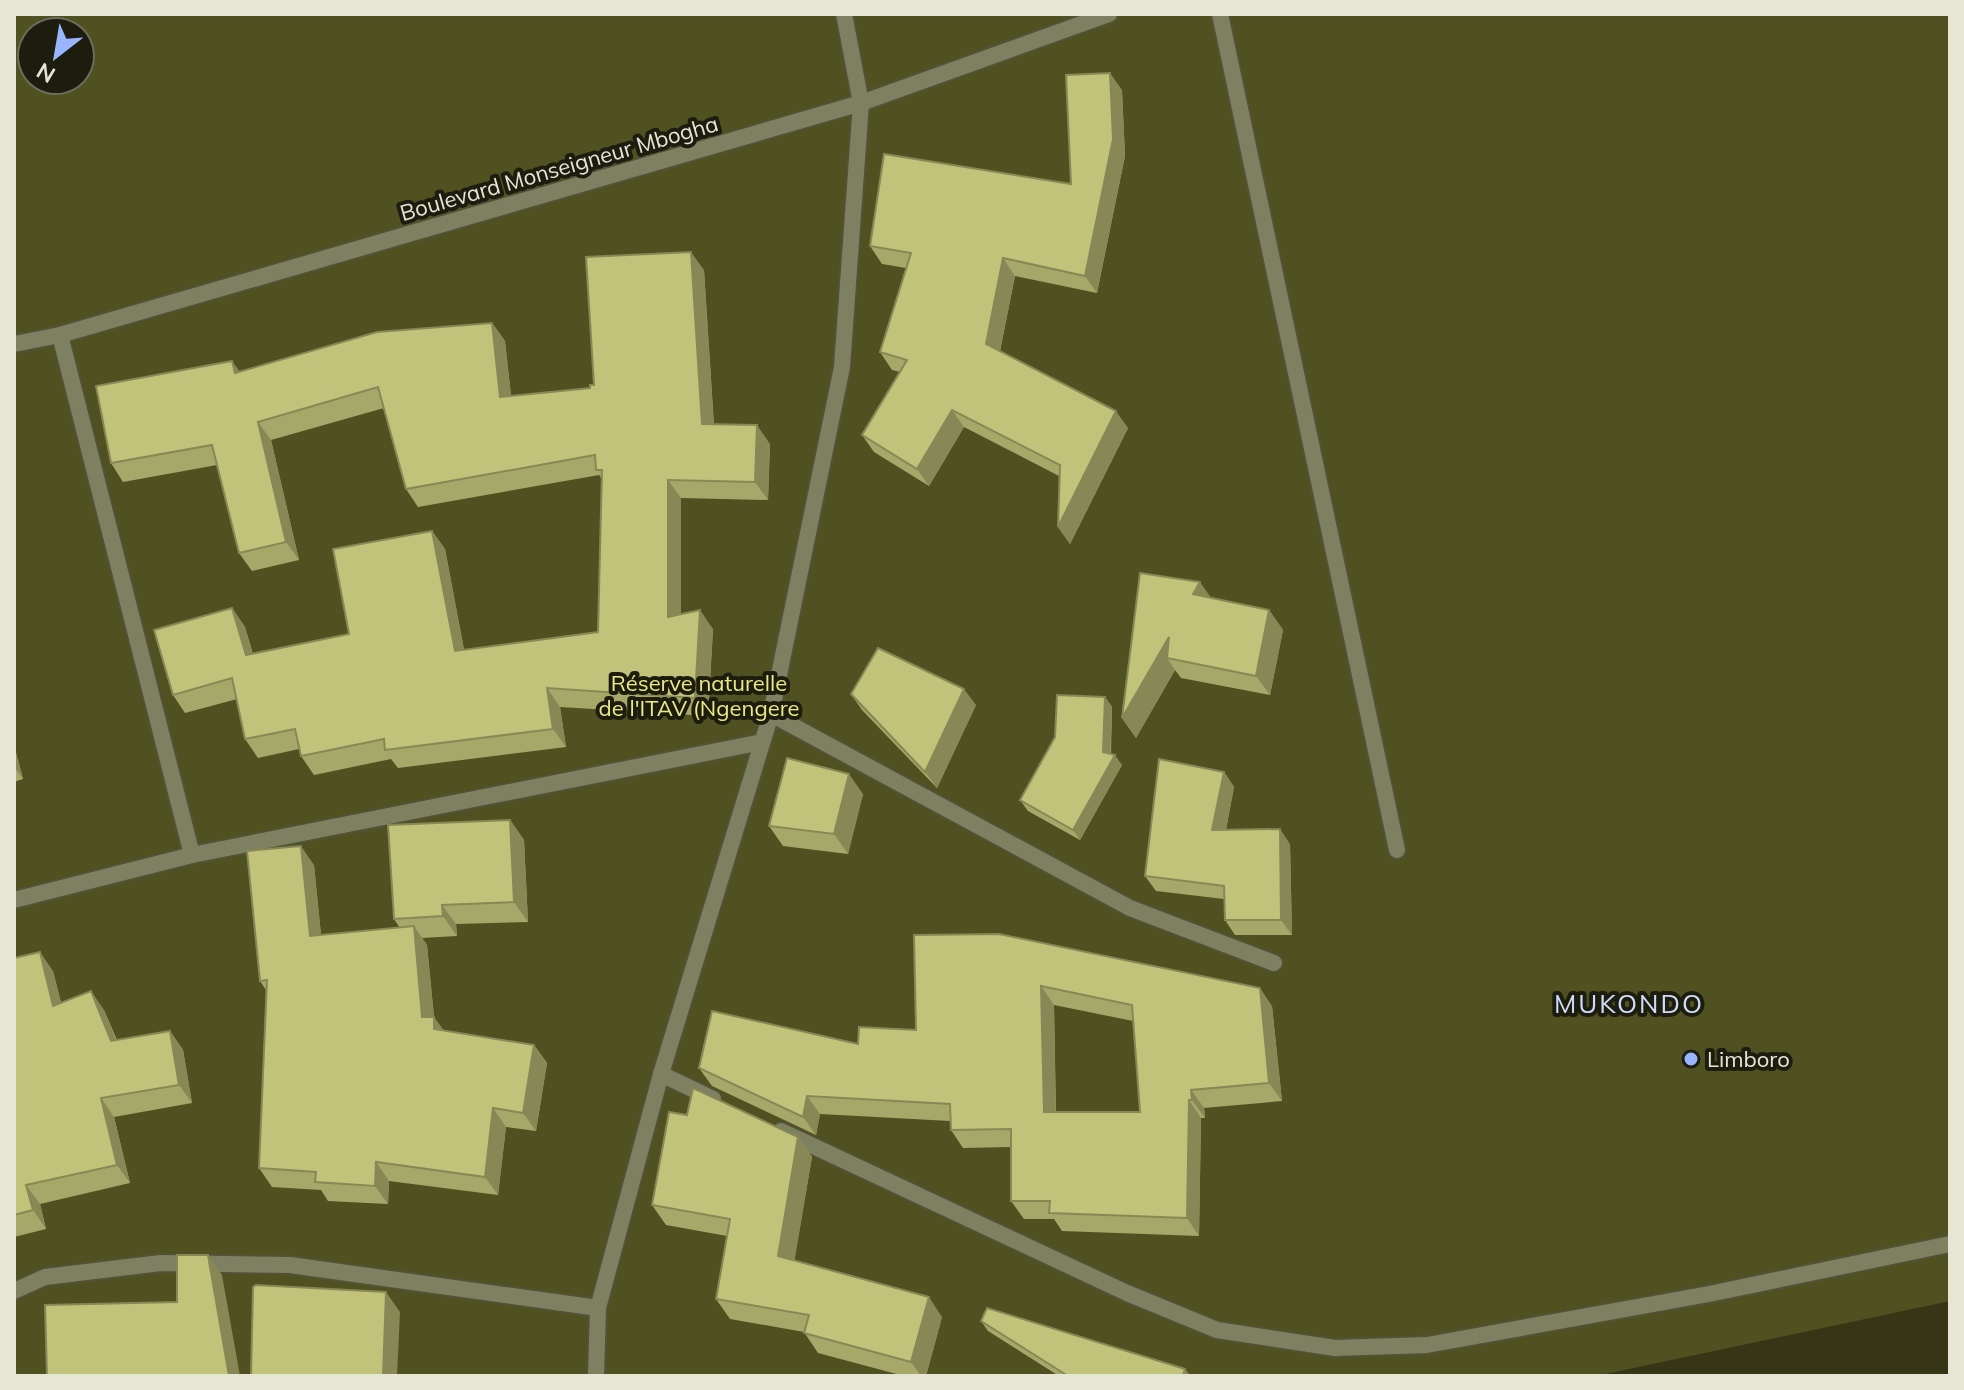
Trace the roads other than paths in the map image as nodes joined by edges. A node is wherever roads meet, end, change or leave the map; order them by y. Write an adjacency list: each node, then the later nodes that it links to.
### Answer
1 (844, 14): 4 (street)
2 (1109, 14): 4 (street, Boulevard Monseigneur Mbogha)
3 (1220, 14): 9 (street)
4 (861, 103): 5 (street, Boulevard Monseigneur Mbogha); 7 (street)
5 (60, 335): 6 (street, Boulevard Monseigneur Mbogha); 10 (street)
6 (14, 344)
7 (771, 714): 8 (street); 12 (street)
8 (762, 742): 10 (street); 13 (street)
9 (1397, 850)
10 (192, 855): 11 (street)
11 (14, 900)
12 (1274, 963)
13 (661, 1074): 14 (street); 18 (street)
14 (732, 1108)
15 (760, 1121): 16 (street)
16 (1950, 1244)
17 (14, 1291): 18 (street)
18 (598, 1308): 19 (street)
19 (596, 1376)

